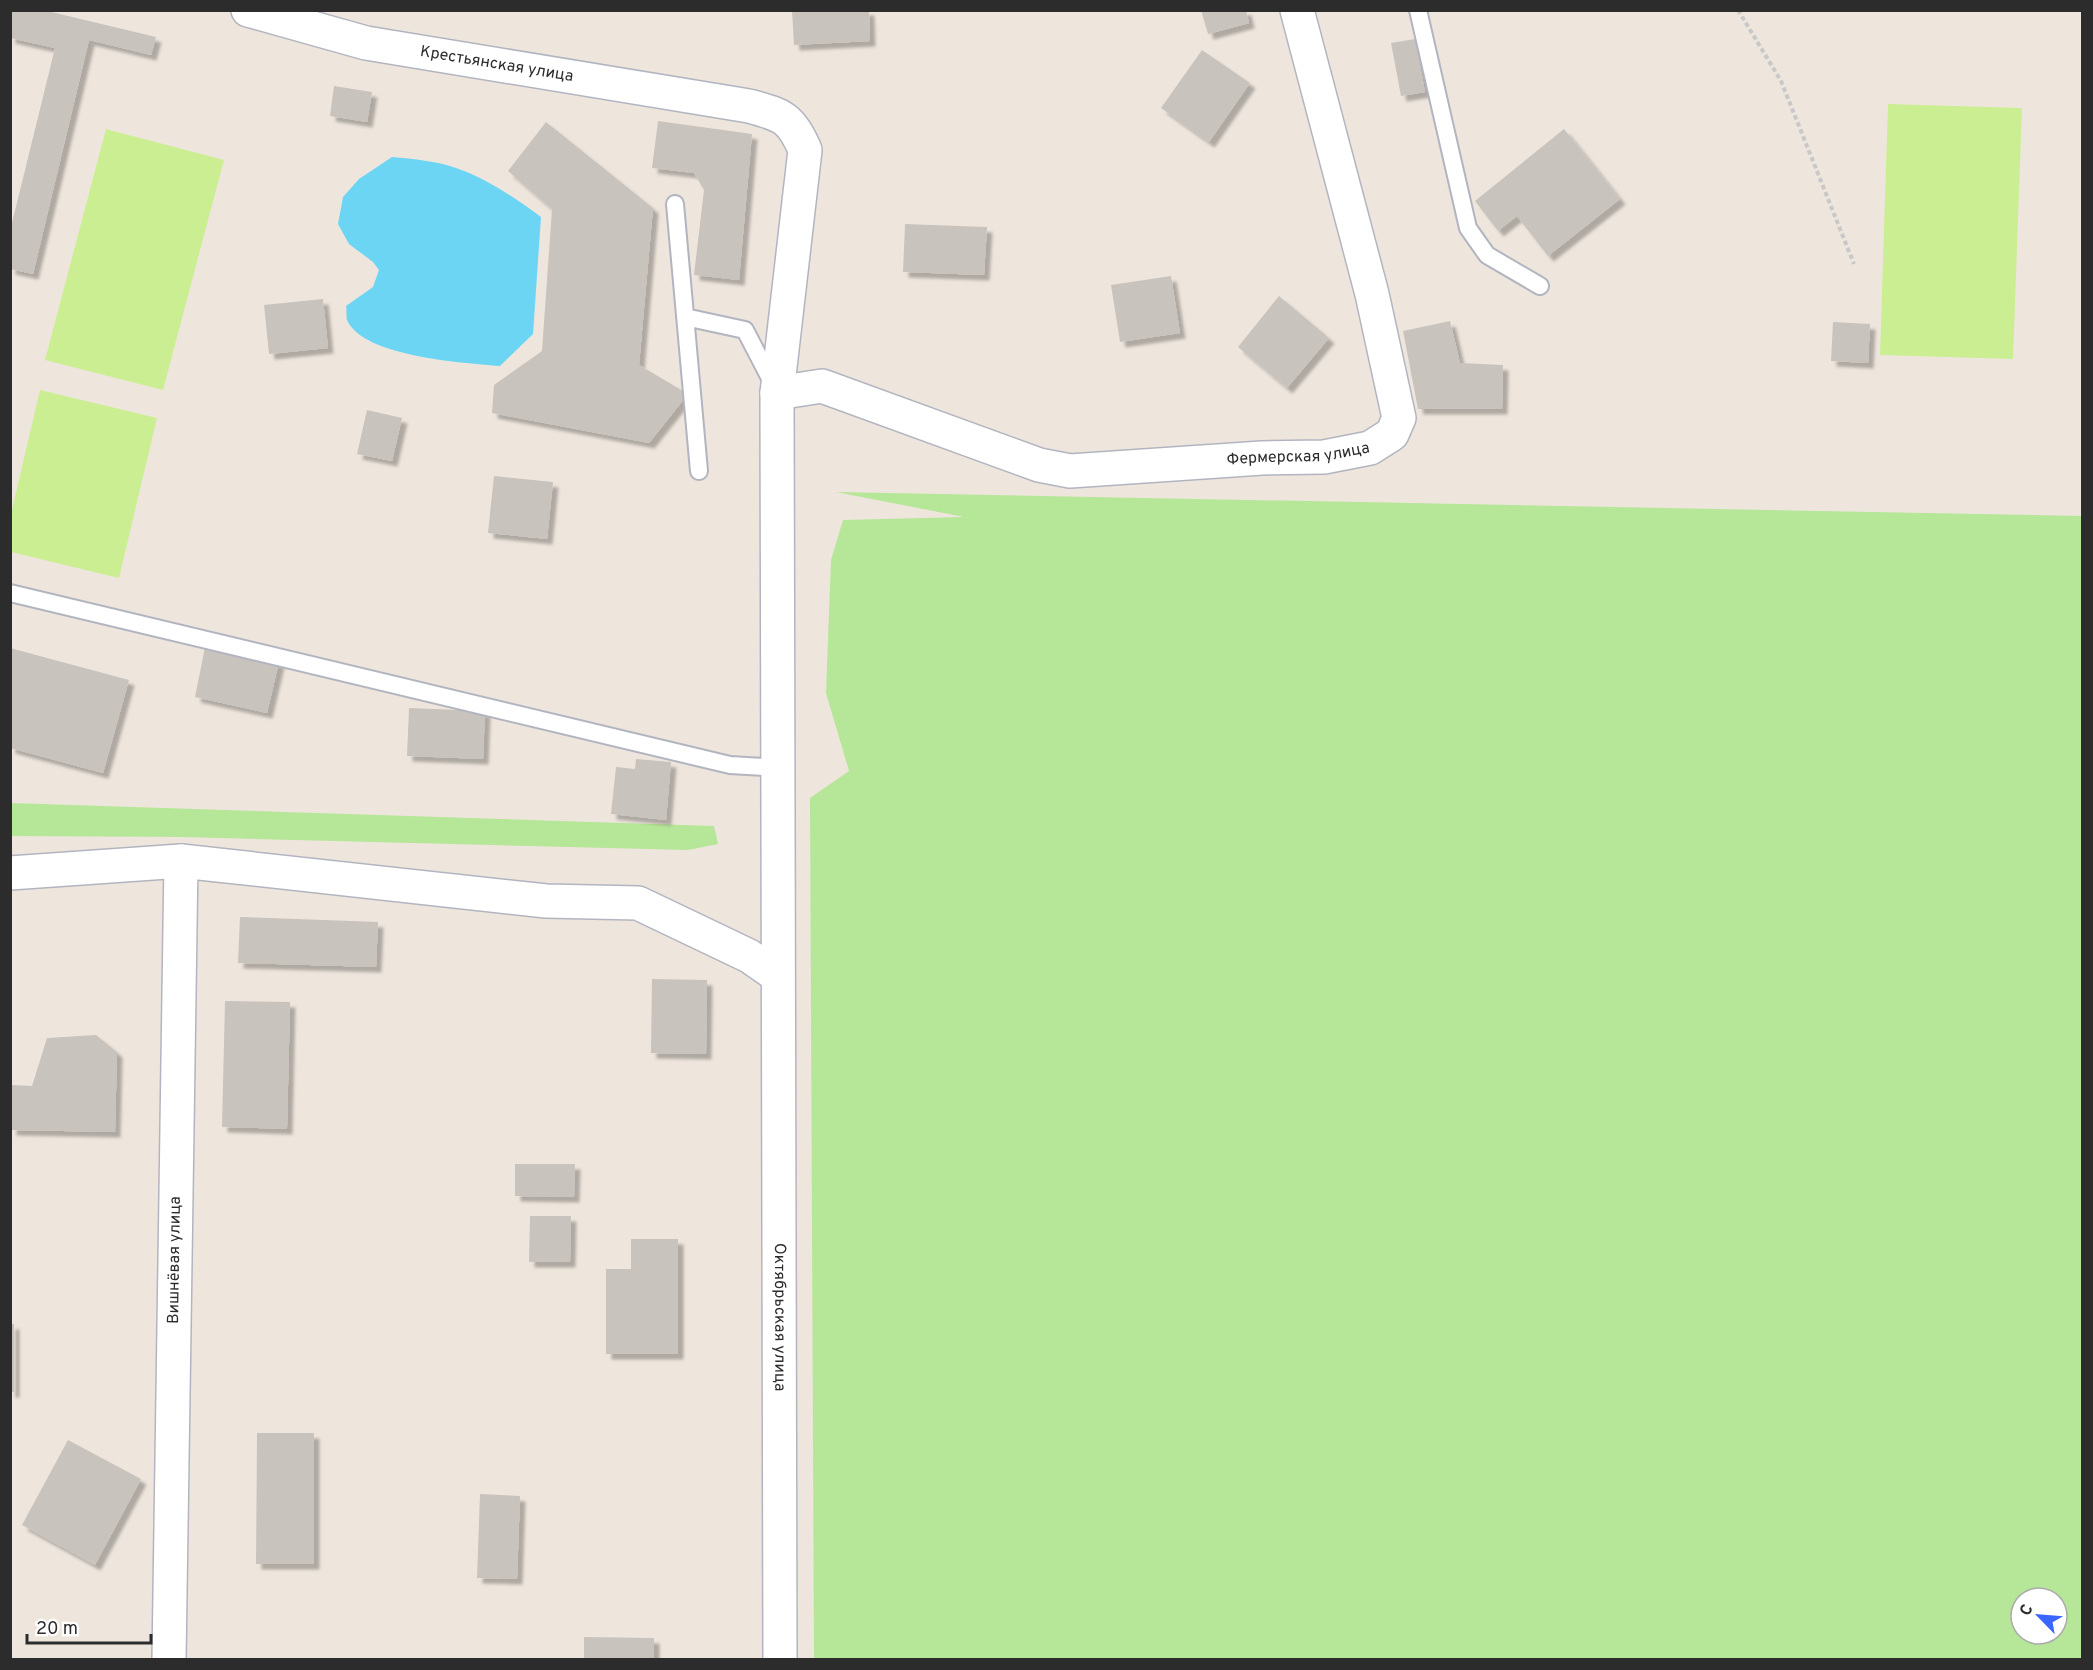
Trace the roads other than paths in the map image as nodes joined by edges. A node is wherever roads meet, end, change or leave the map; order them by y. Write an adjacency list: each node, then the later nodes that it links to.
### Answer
1 (248, 10): 7 (street, Крестьянская улица)
2 (1297, 10): 7 (street, Фермерская улица)
3 (1418, 10): 5 (lane)
4 (675, 204): 6 (lane)
5 (1540, 286)
6 (685, 316): 7 (lane); 8 (lane)
7 (777, 393): 10 (street, Октябрьская улица)
8 (699, 471)
9 (10, 593): 10 (lane)
10 (779, 768): 13 (street, Октябрьская улица)
11 (181, 861): 12 (street); 13 (street); 14 (street, Вишнёвая улица)
12 (10, 873)
13 (778, 976): 15 (street, Октябрьская улица)
14 (168, 1659)
15 (780, 1659)

